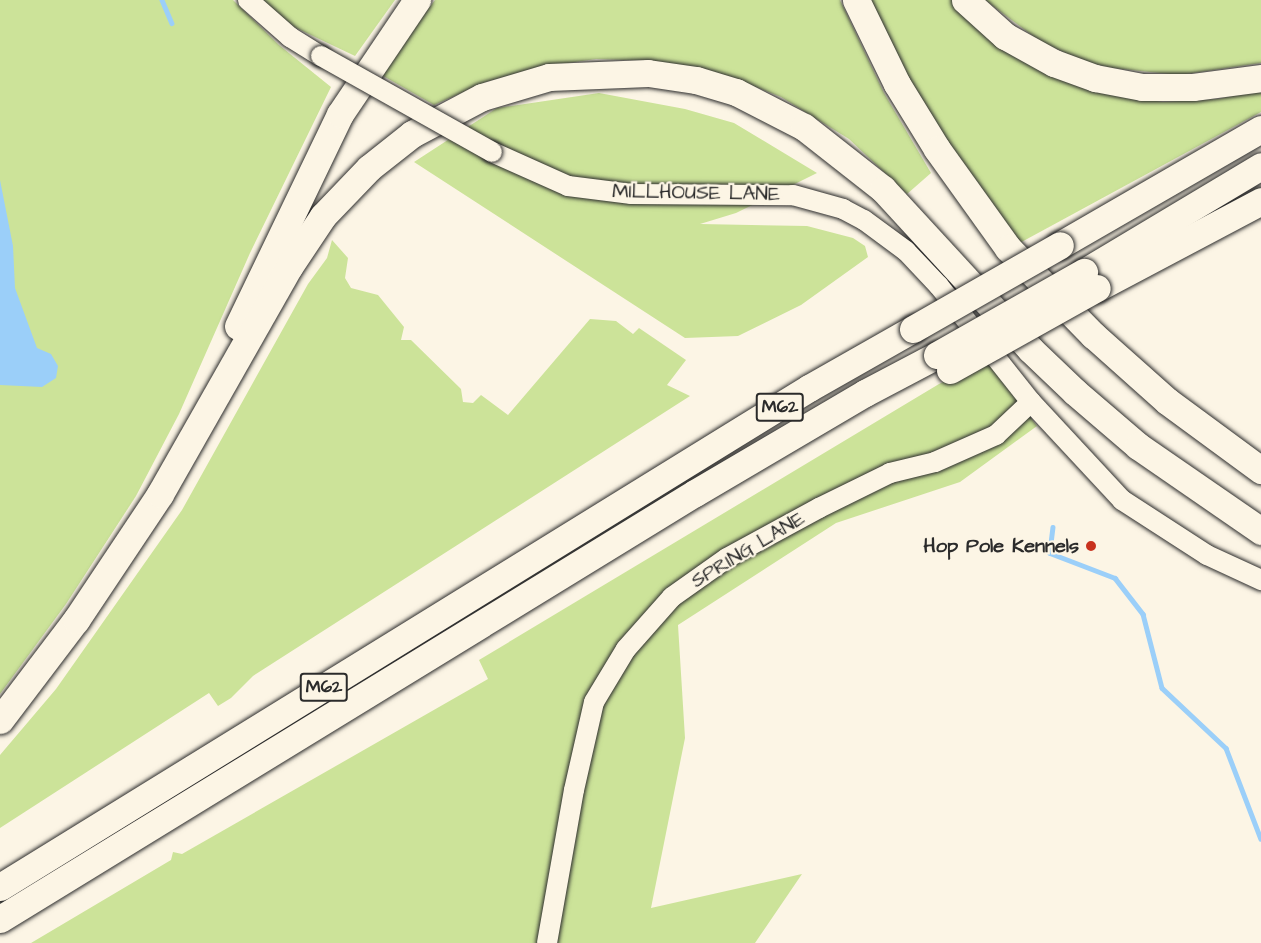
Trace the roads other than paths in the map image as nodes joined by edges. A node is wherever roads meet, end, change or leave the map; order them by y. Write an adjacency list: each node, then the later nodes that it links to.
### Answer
1 (248, 0): 10 (street, MILLHOUSE LANE, bridge)
2 (417, 0): 12 (highway)
3 (856, 0): 11 (highway)
4 (965, 0): 5 (highway)
5 (1261, 78)
6 (1261, 129): 16 (highway, M62, bridge)
7 (1261, 166): 9 (highway)
8 (1261, 201): 9 (highway)
9 (1090, 280): 17 (highway, M62, bridge)
10 (1031, 402): 14 (street, MILLHOUSE LANE); 18 (street, SPRING LANE)
11 (1261, 470)
12 (135, 530): 13 (highway); 15 (highway)
13 (1261, 531)
14 (1261, 580)
15 (0, 720)
16 (0, 887)
17 (0, 918)
18 (547, 943)

